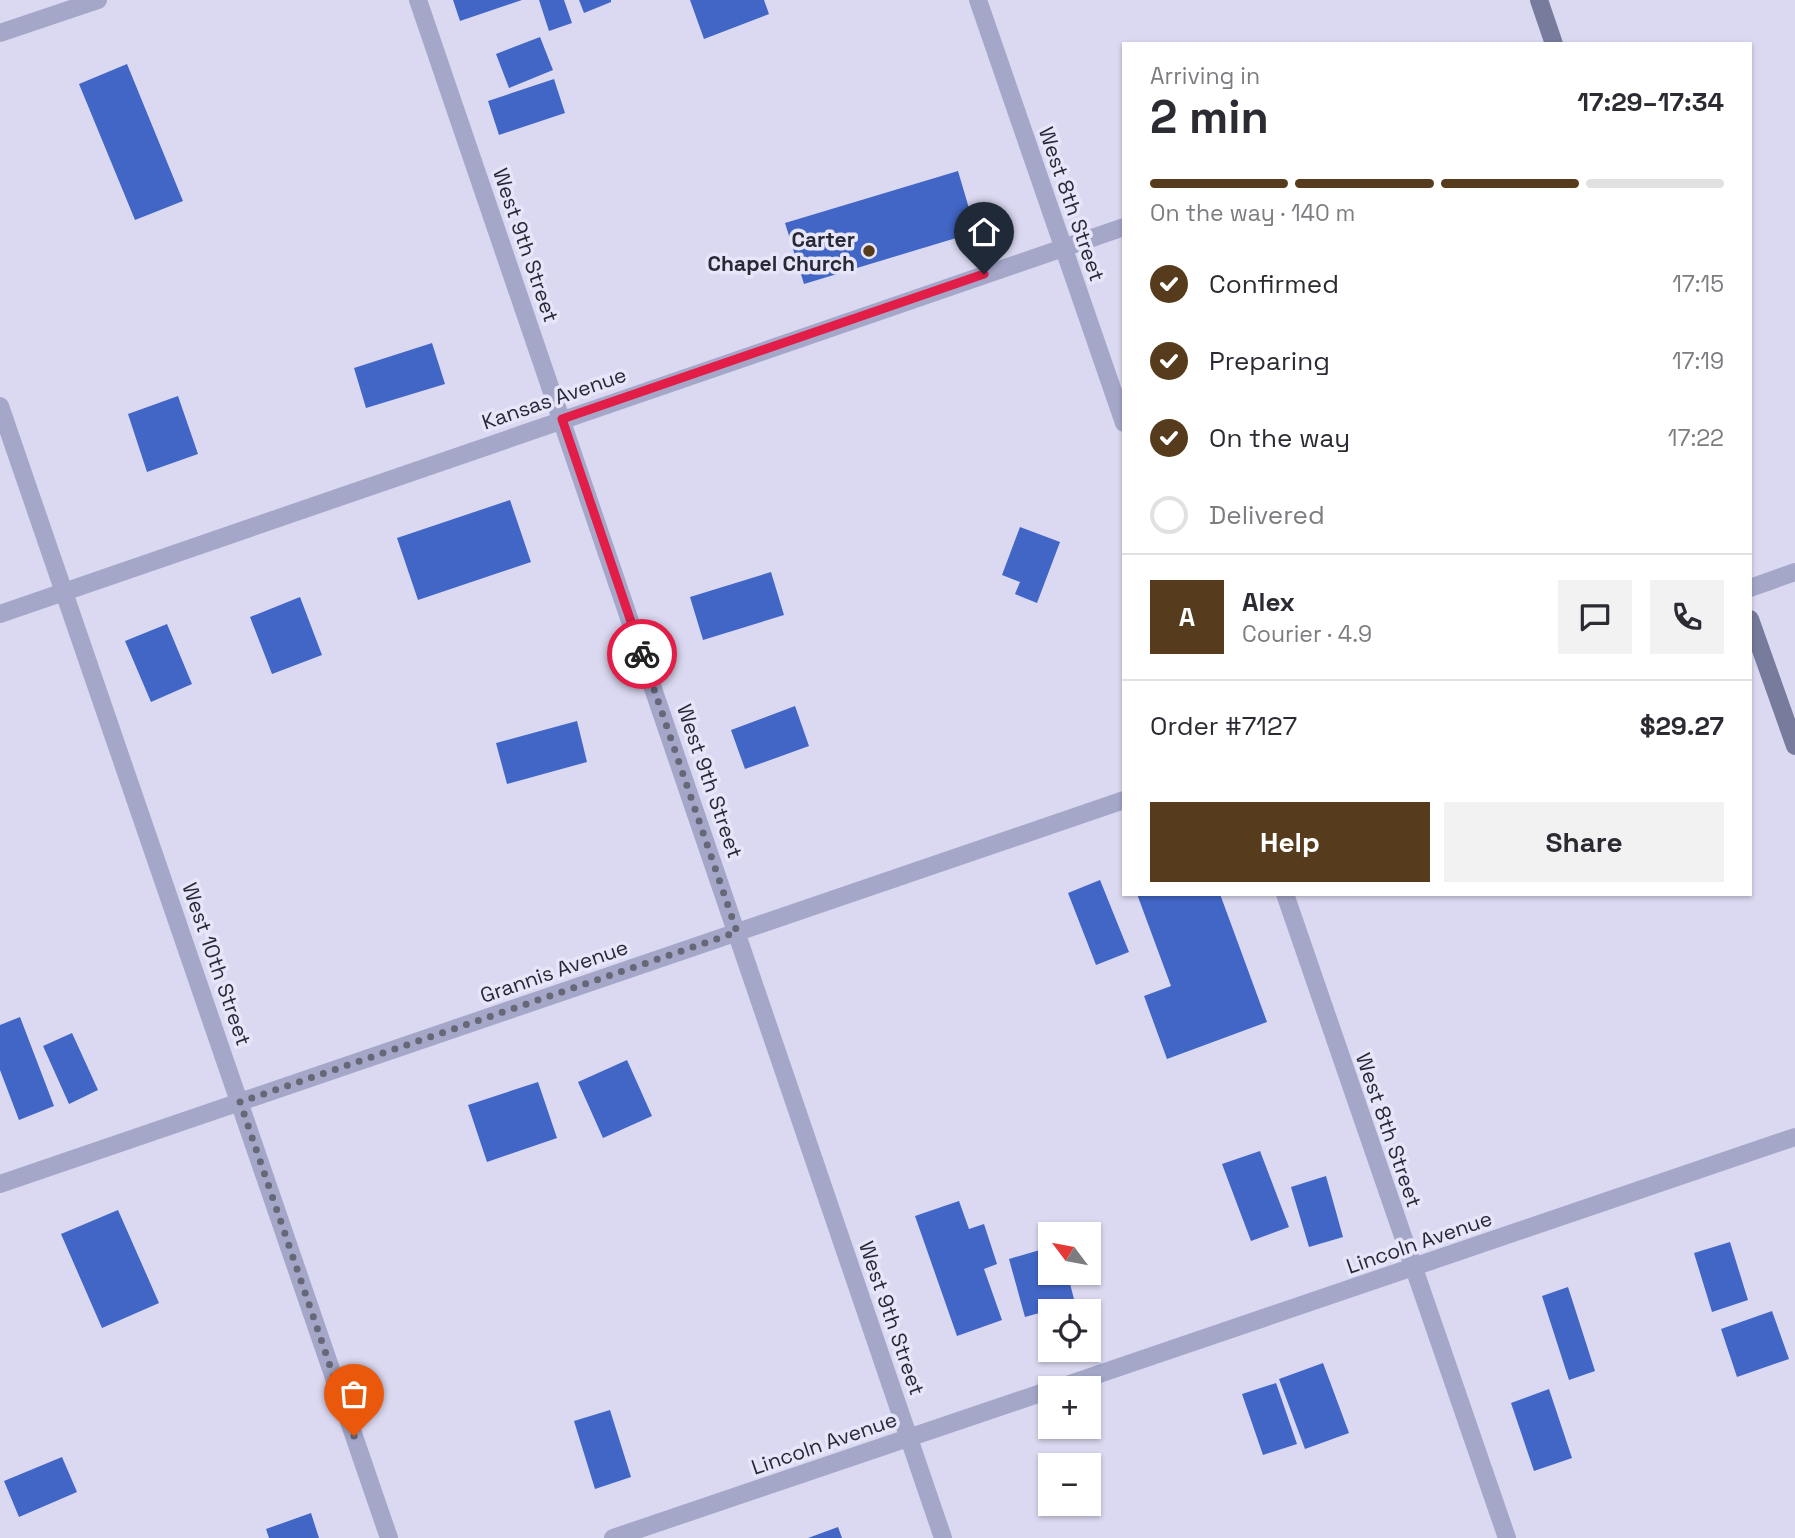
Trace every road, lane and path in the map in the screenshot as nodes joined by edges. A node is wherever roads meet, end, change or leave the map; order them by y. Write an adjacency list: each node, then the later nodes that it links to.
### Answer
1 (98, 0): 5 (street)
2 (418, 0): 11 (street, West 9th Street)
3 (978, 0): 8 (street, West 8th Street)
4 (1539, 0): 6 (main road)
5 (0, 33)
6 (1552, 42)
7 (1122, 227): 8 (street, Kansas Avenue)
8 (1063, 247): 10 (street, West 8th Street); 11 (street, Kansas Avenue)
9 (0, 406): 14 (street, West 10th Street)
10 (1122, 417)
11 (562, 419): 14 (street, Kansas Avenue); 20 (street, West 9th Street)
12 (1795, 572): 13 (street)
13 (1752, 587)
14 (65, 592): 15 (street, Kansas Avenue); 21 (street, West 10th Street)
15 (0, 614)
16 (1752, 625): 17 (main road)
17 (1795, 746)
18 (1122, 801): 20 (street, Grannis Avenue)
19 (1286, 896): 24 (street, West 8th Street)
20 (737, 932): 21 (street, Grannis Avenue); 27 (street, West 9th Street)
21 (240, 1102): 23 (street, Grannis Avenue); 28 (street, West 10th Street)
22 (1795, 1137): 24 (street, Lincoln Avenue)
23 (0, 1185)
24 (1413, 1268): 25 (street, Lincoln Avenue); 31 (street, West 8th Street)
25 (1094, 1376)
26 (1038, 1394): 27 (street, Lincoln Avenue)
27 (909, 1438): 29 (street, Lincoln Avenue); 30 (street, West 9th Street)
28 (389, 1538)
29 (613, 1538)
30 (943, 1538)
31 (1507, 1538)

